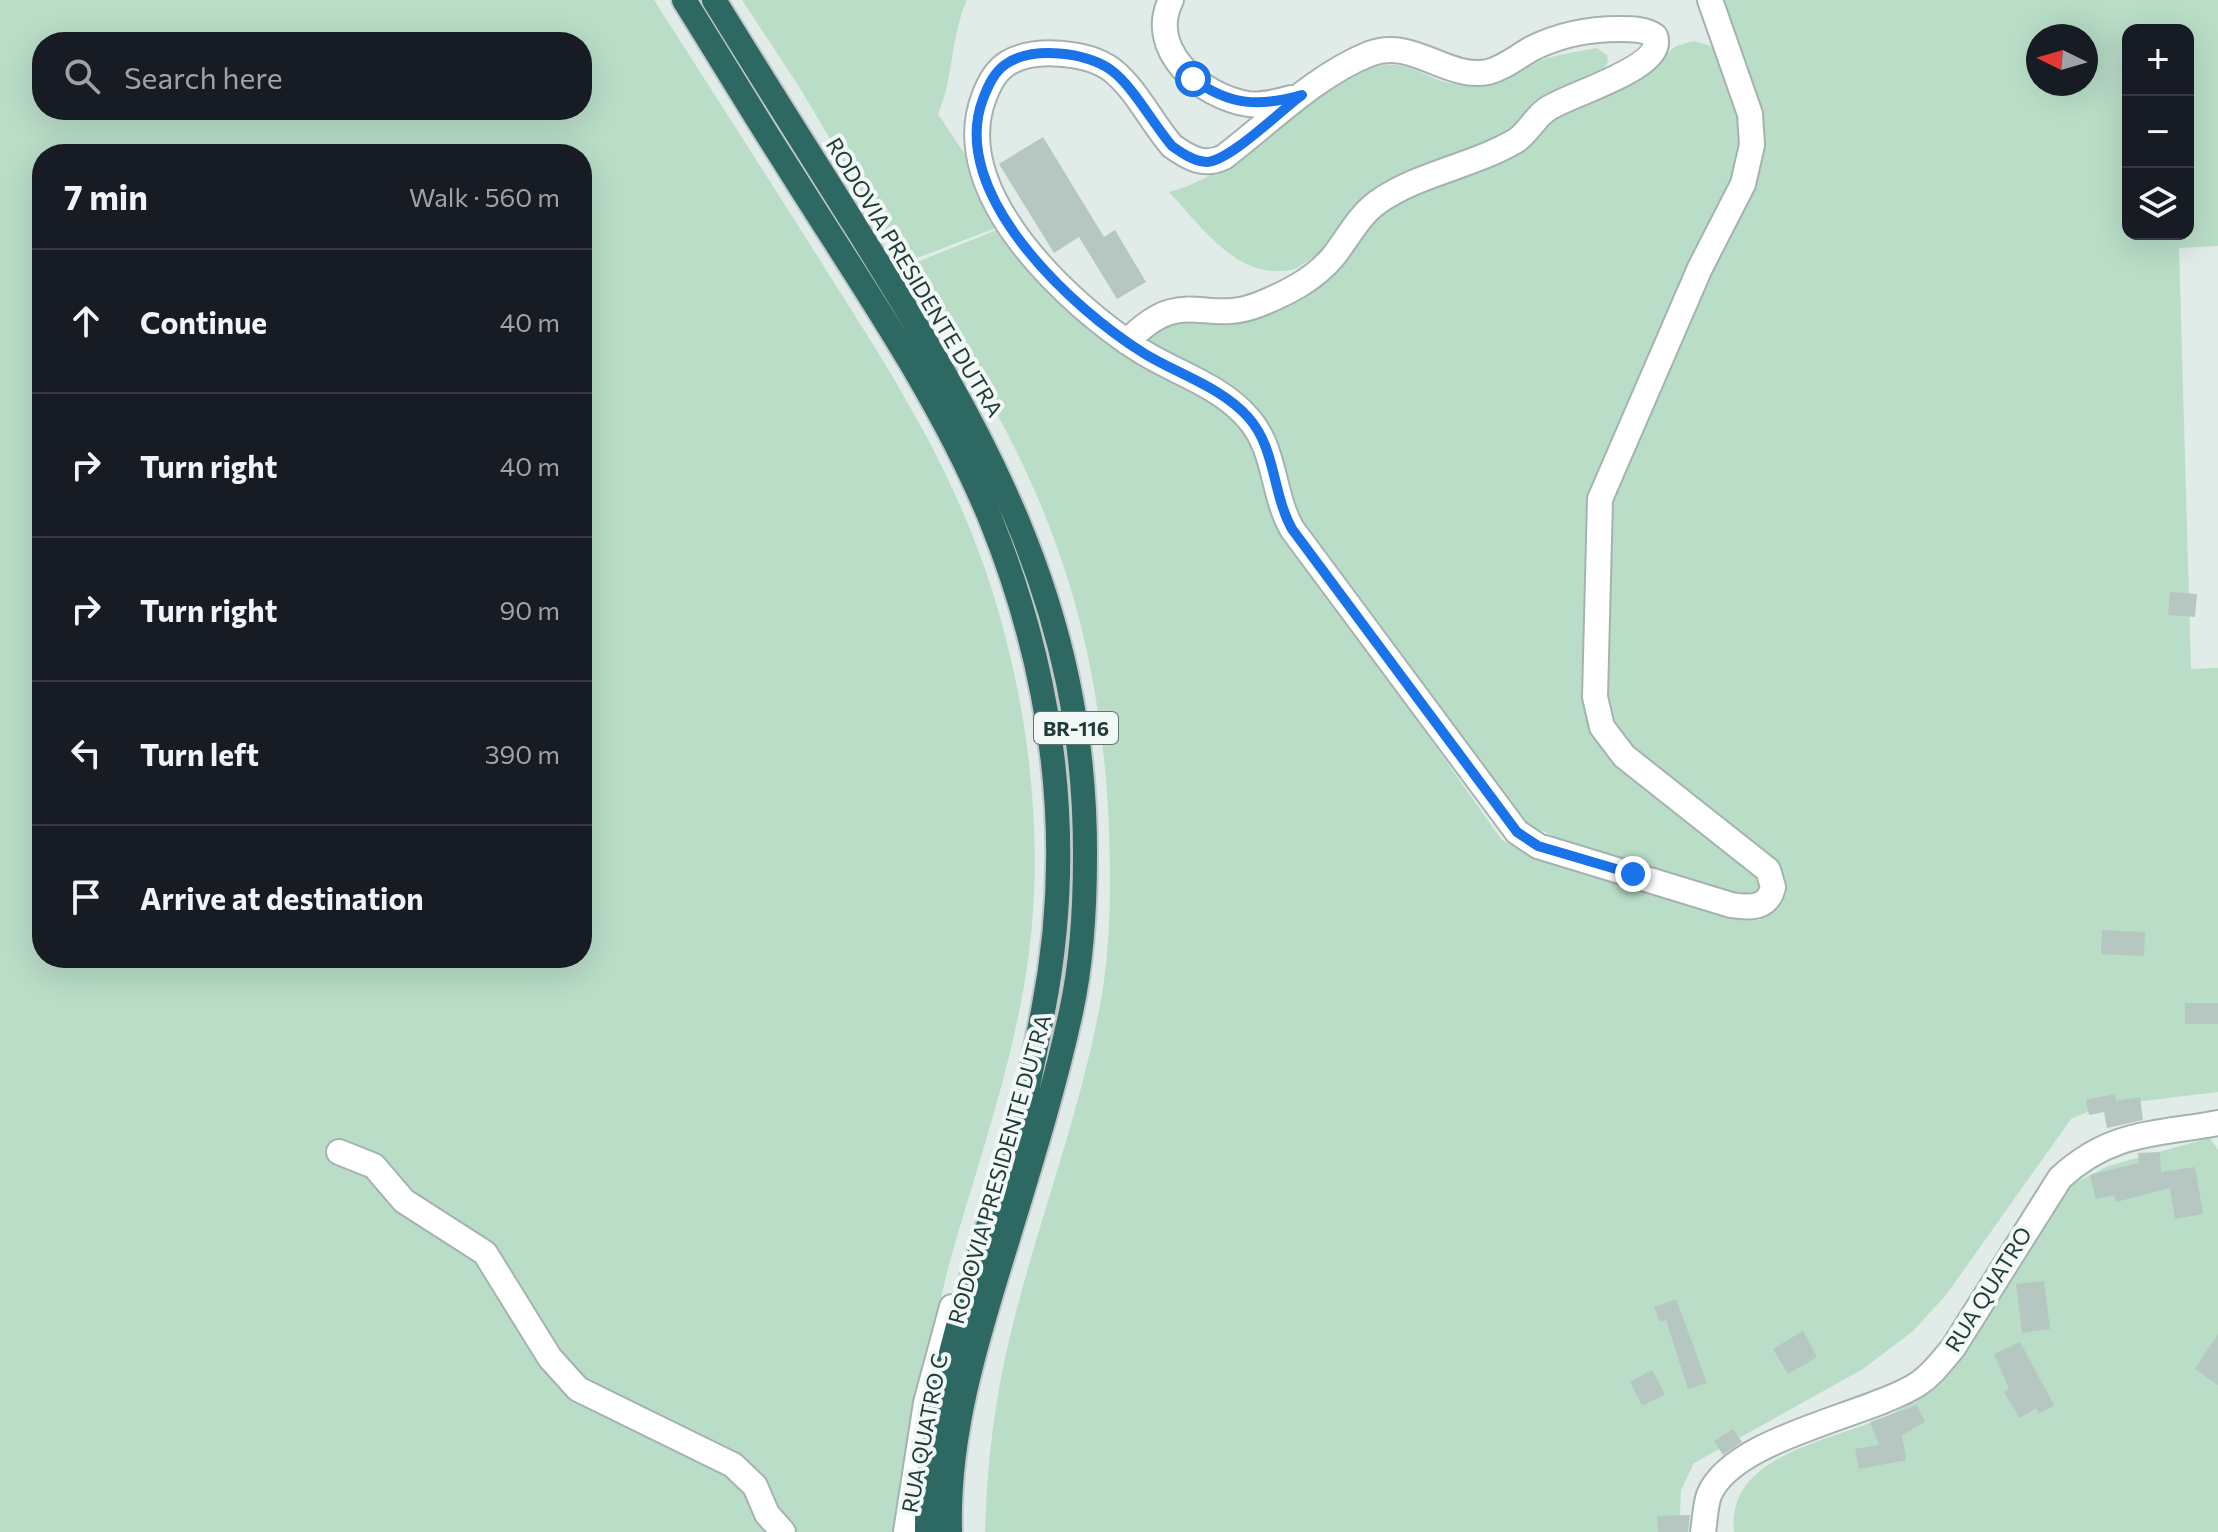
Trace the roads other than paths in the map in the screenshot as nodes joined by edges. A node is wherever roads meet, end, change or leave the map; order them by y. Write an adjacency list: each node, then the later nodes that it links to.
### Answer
1 (684, 0): 7 (highway, RODOVIA PRESIDENTE DUTRA / BR-116)
2 (714, 0): 13 (highway, RODOVIA PRESIDENTE DUTRA / BR-116)
3 (1171, 0): 5 (street)
4 (1710, 0): 6 (street)
5 (1302, 95): 6 (street); 6 (street)
6 (1127, 342)
7 (1033, 1061): 11 (street, RUA QUATRO C); 12 (highway, RODOVIA PRESIDENTE DUTRA / BR-116)
8 (2217, 1124): 14 (street, RUA QUATRO)
9 (339, 1152): 10 (street)
10 (783, 1532)
11 (906, 1532)
12 (927, 1532)
13 (950, 1532)
14 (1703, 1532)

